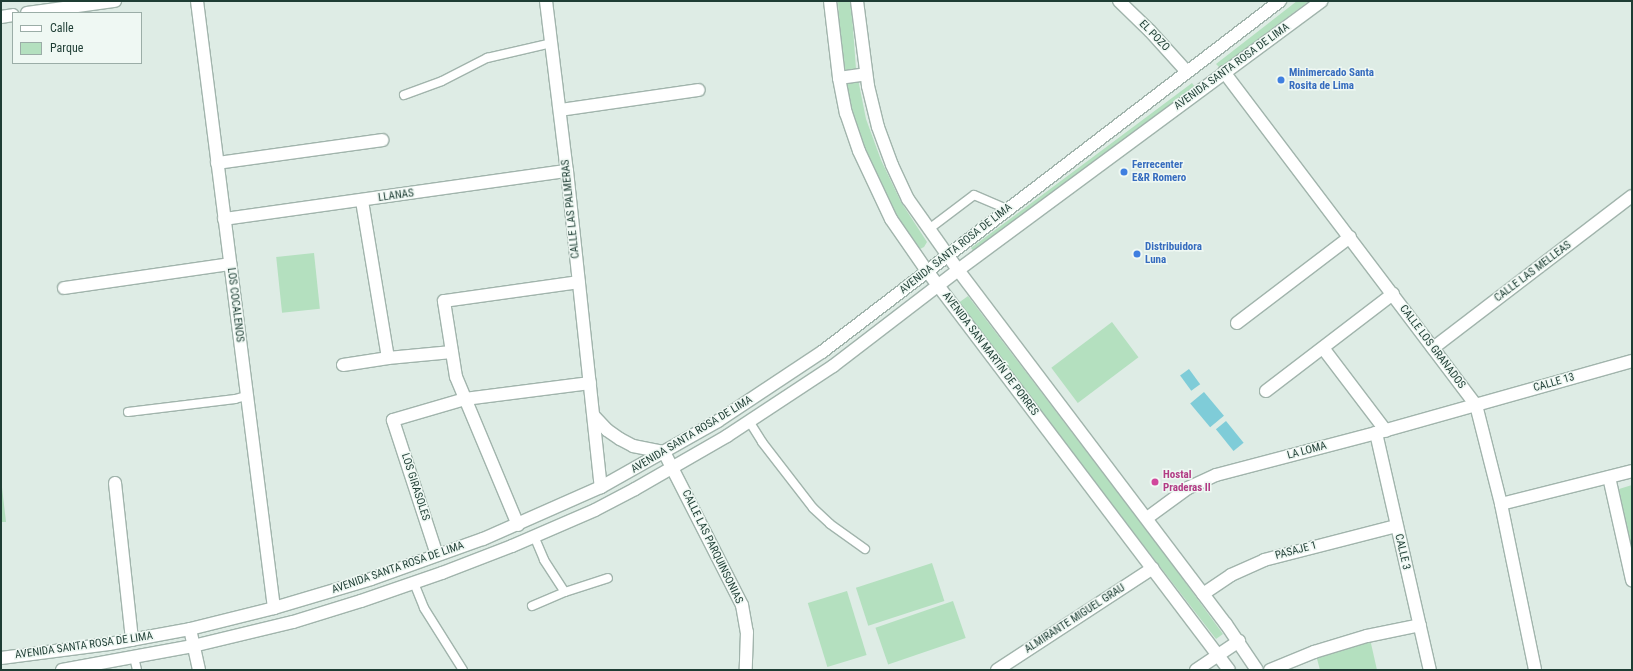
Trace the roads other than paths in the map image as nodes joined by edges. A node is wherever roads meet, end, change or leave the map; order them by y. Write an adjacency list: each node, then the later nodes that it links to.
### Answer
1 (115, 1): 9 (street)
2 (197, 1): 21 (street, LOS COCALENOS)
3 (546, 1): 12 (street, CALLE LAS PALMERAS)
4 (831, 1): 16 (street, AVENIDA SAN MARTÍN DE PORRES)
5 (857, 1): 15 (street)
6 (1119, 1): 13 (street, EL POZO)
7 (1280, 1): 13 (street, AVENIDA SANTA ROSA DE LIMA)
8 (1321, 1): 14 (street, AVENIDA SANTA ROSA DE LIMA)
9 (34, 12)
10 (12, 15): 11 (street)
11 (1, 17)
12 (552, 43): 18 (lane); 19 (street, CALLE LAS PALMERAS)
13 (1187, 72): 25 (street, AVENIDA SANTA ROSA DE LIMA)
14 (1224, 72): 28 (street, CALLE LOS GRANADOS); 31 (street, AVENIDA SANTA ROSA DE LIMA)
15 (866, 74): 16 (street); 27 (street)
16 (839, 78): 32 (street, AVENIDA SAN MARTÍN DE PORRES)
17 (699, 90): 19 (street)
18 (404, 95)
19 (560, 110): 22 (street, CALLE LAS PALMERAS)
20 (382, 140): 21 (street)
21 (217, 162): 26 (street, LOS COCALENOS)
22 (567, 171): 23 (street, LLANAS); 33 (street, CALLE LAS PALMERAS)
23 (362, 200): 26 (street, LLANAS); 41 (street)
24 (1630, 201): 39 (street, CALLE LAS MELLEAS)
25 (1007, 209): 27 (lane); 29 (street, AVENIDA SANTA ROSA DE LIMA)
26 (224, 219): 30 (street, LOS COCALENOS)
27 (929, 229): 29 (street)
28 (1350, 238): 36 (street, CALLE LOS GRANADOS); 37 (street)
29 (948, 254): 31 (street); 32 (street, AVENIDA SANTA ROSA DE LIMA)
30 (230, 264): 35 (street); 46 (street, LOS COCALENOS)
31 (958, 270): 34 (street, AVENIDA SANTA ROSA DE LIMA); 60 (street)
32 (928, 271): 34 (street, AVENIDA SAN MARTÍN DE PORRES); 53 (street, AVENIDA SANTA ROSA DE LIMA)
33 (579, 282): 40 (street); 44 (street, CALLE LAS PALMERAS)
34 (938, 285): 51 (street, AVENIDA SANTA ROSA DE LIMA); 66 (street, AVENIDA SAN MARTÍN DE PORRES)
35 (64, 288)
36 (1393, 294): 38 (street); 39 (street, CALLE LOS GRANADOS)
37 (1237, 323)
38 (1323, 348): 45 (street); 52 (street)
39 (1433, 348): 48 (street, CALLE LOS GRANADOS)
40 (452, 352): 41 (street); 47 (street)
41 (388, 358): 43 (street)
42 (1632, 360): 48 (street, CALLE 13)
43 (343, 365)
44 (590, 383): 47 (street); 50 (street, CALLE LAS PALMERAS)
45 (1266, 391)
46 (246, 396): 49 (lane); 73 (street, LOS COCALENOS)
47 (465, 399): 61 (street); 65 (street, LOS GIRASOLES)
48 (1476, 405): 52 (street, LA LOMA); 59 (street, CALLE LOS GRANADOS)
49 (128, 412)
50 (594, 416): 53 (street); 58 (street, CALLE LAS PALMERAS)
51 (749, 421): 54 (street, AVENIDA SANTA ROSA DE LIMA); 64 (lane)
52 (1381, 432): 60 (street, LA LOMA); 62 (street, CALLE 3)
53 (664, 452): 54 (street, CALLE LAS PARQUINSONIAS); 58 (street, AVENIDA SANTA ROSA DE LIMA)
54 (672, 467): 63 (street, AVENIDA SANTA ROSA DE LIMA); 87 (street, CALLE LAS PARQUINSONIAS)
55 (1632, 471): 56 (street)
56 (1609, 477): 59 (street); 68 (street)
57 (115, 483): 76 (street)
58 (601, 487): 61 (street, AVENIDA SANTA ROSA DE LIMA)
59 (1502, 504): 94 (street, CALLE LOS GRANADOS)
60 (1147, 518): 71 (street)
61 (518, 525): 65 (street, AVENIDA SANTA ROSA DE LIMA)
62 (1396, 526): 71 (street, PASAJE 1); 74 (street, CALLE 3)
63 (534, 536): 69 (street, AVENIDA SANTA ROSA DE LIMA); 70 (lane)
64 (865, 549)
65 (437, 555): 73 (street, AVENIDA SANTA ROSA DE LIMA)
66 (1153, 568): 79 (street, AVENIDA SAN MARTÍN DE PORRES); 88 (street, ALMIRANTE MIGUEL GRAU)
67 (608, 578): 70 (lane)
68 (1632, 580)
69 (414, 583): 78 (street, AVENIDA SANTA ROSA DE LIMA); 86 (lane)
70 (565, 592): 72 (lane)
71 (1203, 594): 77 (street)
72 (532, 606)
73 (274, 608): 75 (street, AVENIDA SANTA ROSA DE LIMA)
74 (1420, 625): 92 (street); 93 (street, CALLE 3)
75 (190, 629): 76 (street, AVENIDA SANTA ROSA DE LIMA); 78 (street)
76 (132, 640): 81 (street, AVENIDA SANTA ROSA DE LIMA)
77 (1238, 641): 79 (street); 91 (street)
78 (193, 646): 80 (street, AVENIDA SANTA ROSA DE LIMA); 85 (street)
79 (1219, 654): 89 (street); 90 (street, AVENIDA SAN MARTÍN DE PORRES)
80 (134, 657): 82 (street, AVENIDA SANTA ROSA DE LIMA); 84 (lane)
81 (1, 658)
82 (88, 668): 83 (street, AVENIDA SANTA ROSA DE LIMA)
83 (62, 670)
84 (137, 670)
85 (200, 670)
86 (463, 670)
87 (746, 670)
88 (997, 670)
89 (1196, 670)
90 (1229, 670)
91 (1257, 670)
92 (1270, 670)
93 (1430, 670)
94 (1535, 670)

